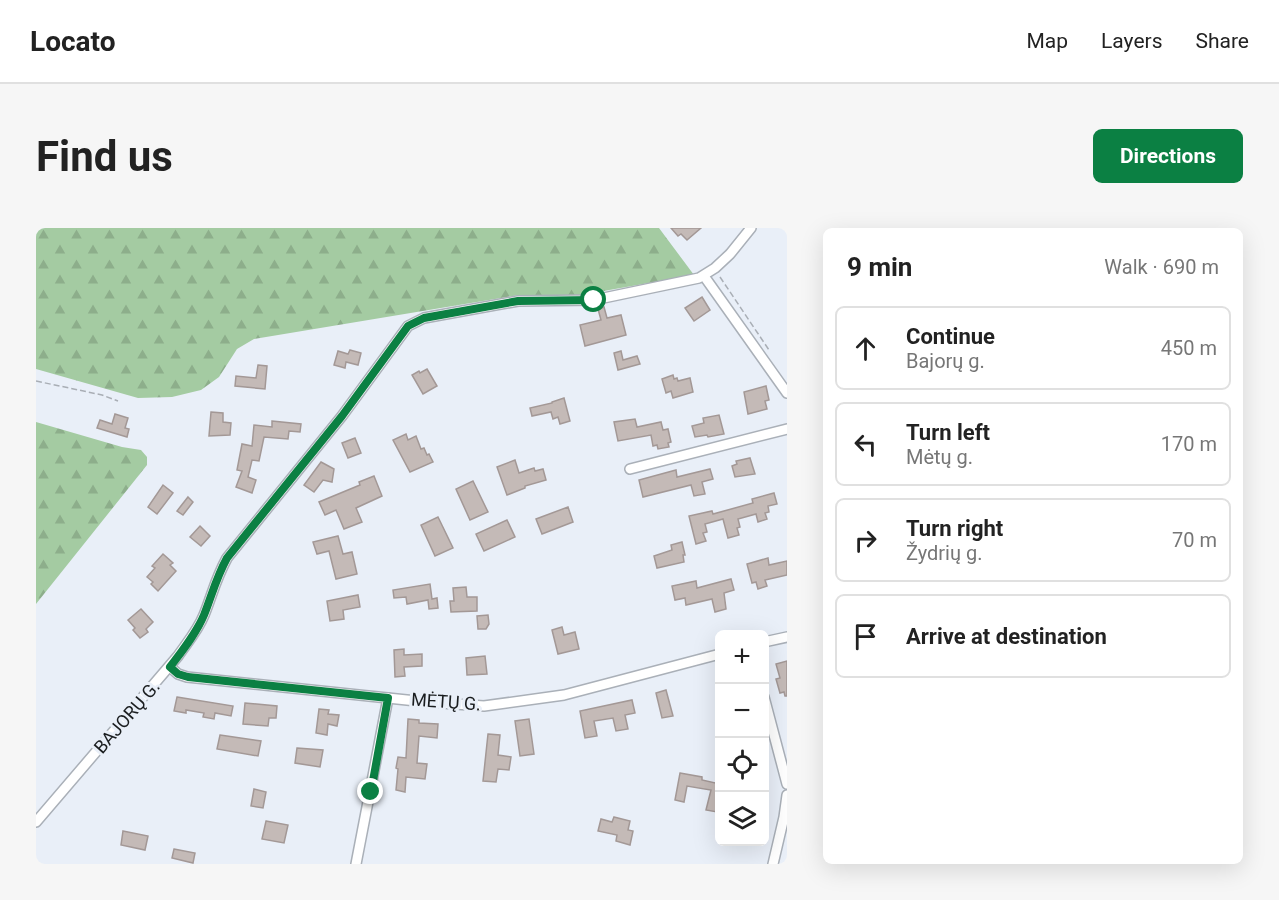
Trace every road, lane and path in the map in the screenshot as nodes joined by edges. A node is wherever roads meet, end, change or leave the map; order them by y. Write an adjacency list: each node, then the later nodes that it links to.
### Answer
1 (752, 228): 2 (street)
2 (715, 268): 3 (street); 4 (path)
3 (704, 276): 6 (street); 13 (street, BAJORŲ G.)
4 (774, 358)
5 (36, 381): 7 (path)
6 (787, 393)
7 (118, 401)
8 (787, 429): 9 (street)
9 (630, 469)
10 (787, 637): 11 (street)
11 (769, 641)
12 (715, 655): 14 (street, MĖTŲ G.)
13 (170, 667): 14 (street, MĖTŲ G.); 18 (street, BAJORŲ G.)
14 (388, 698): 19 (street)
15 (769, 713): 16 (street)
16 (787, 784)
17 (787, 795): 20 (street)
18 (36, 822)
19 (356, 864)
20 (773, 864)

